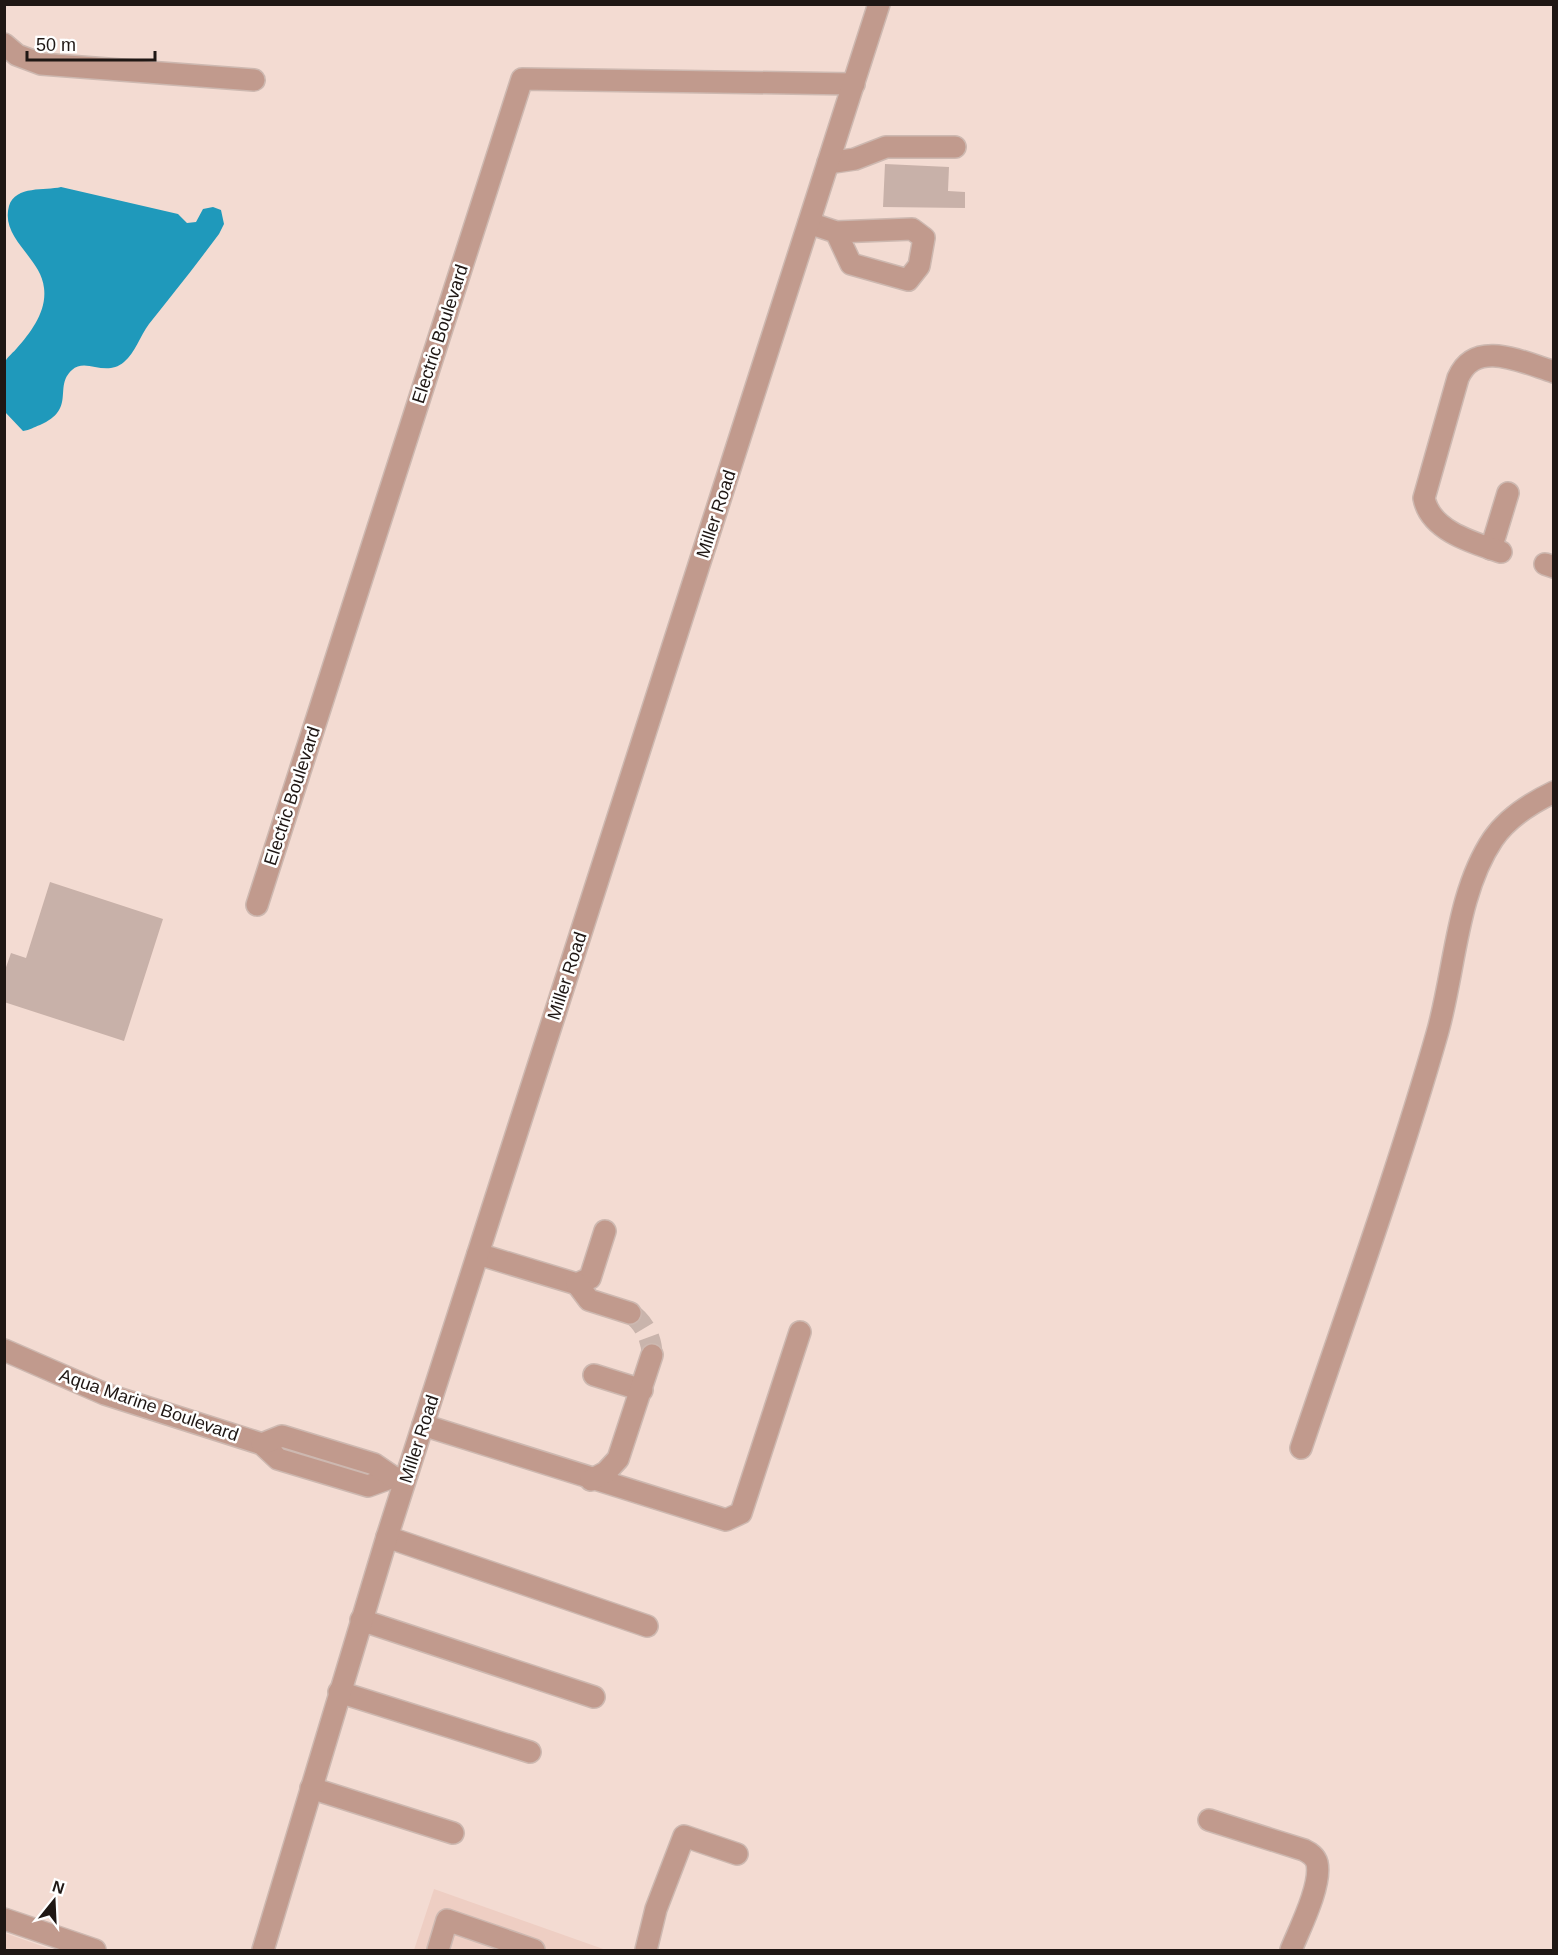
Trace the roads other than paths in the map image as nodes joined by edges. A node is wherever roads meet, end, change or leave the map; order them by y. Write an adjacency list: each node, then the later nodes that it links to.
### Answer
1 (879, 4): 4 (street, Miller Road)
2 (4, 44): 3 (street)
3 (254, 80)
4 (854, 84): 6 (street, Miller Road); 12 (street, Electric Boulevard)
5 (956, 147): 6 (street)
6 (828, 163): 7 (street, Miller Road)
7 (809, 223): 8 (street); 14 (street, Miller Road)
8 (836, 232)
9 (1554, 372): 10 (street)
10 (1508, 493)
11 (1554, 792): 23 (street)
12 (257, 905)
13 (605, 1231): 15 (street)
14 (478, 1254): 15 (street); 22 (street, Miller Road)
15 (577, 1284): 16 (street)
16 (630, 1313)
17 (800, 1332): 25 (street)
18 (4, 1350): 24 (street, Aqua Marine Boulevard)
19 (652, 1355): 21 (street)
20 (594, 1375): 21 (street)
21 (642, 1390): 25 (street)
22 (423, 1425): 24 (street, Miller Road); 25 (street)
23 (1301, 1448)
24 (399, 1479): 26 (street, Miller Road)
25 (591, 1480)
26 (387, 1537): 27 (street, Miller Road); 28 (street)
27 (361, 1620): 29 (street, Miller Road); 30 (street)
28 (647, 1626)
29 (339, 1692): 31 (street); 32 (street, Miller Road)
30 (594, 1697)
31 (530, 1752)
32 (311, 1788): 34 (street); 39 (street, Miller Road)
33 (1209, 1820): 42 (street)
34 (453, 1833)
35 (737, 1854): 41 (street)
36 (4, 1919): 38 (street)
37 (526, 1949): 40 (street)
38 (95, 1950)
39 (263, 1950)
40 (438, 1950)
41 (646, 1950)
42 (1292, 1950)

